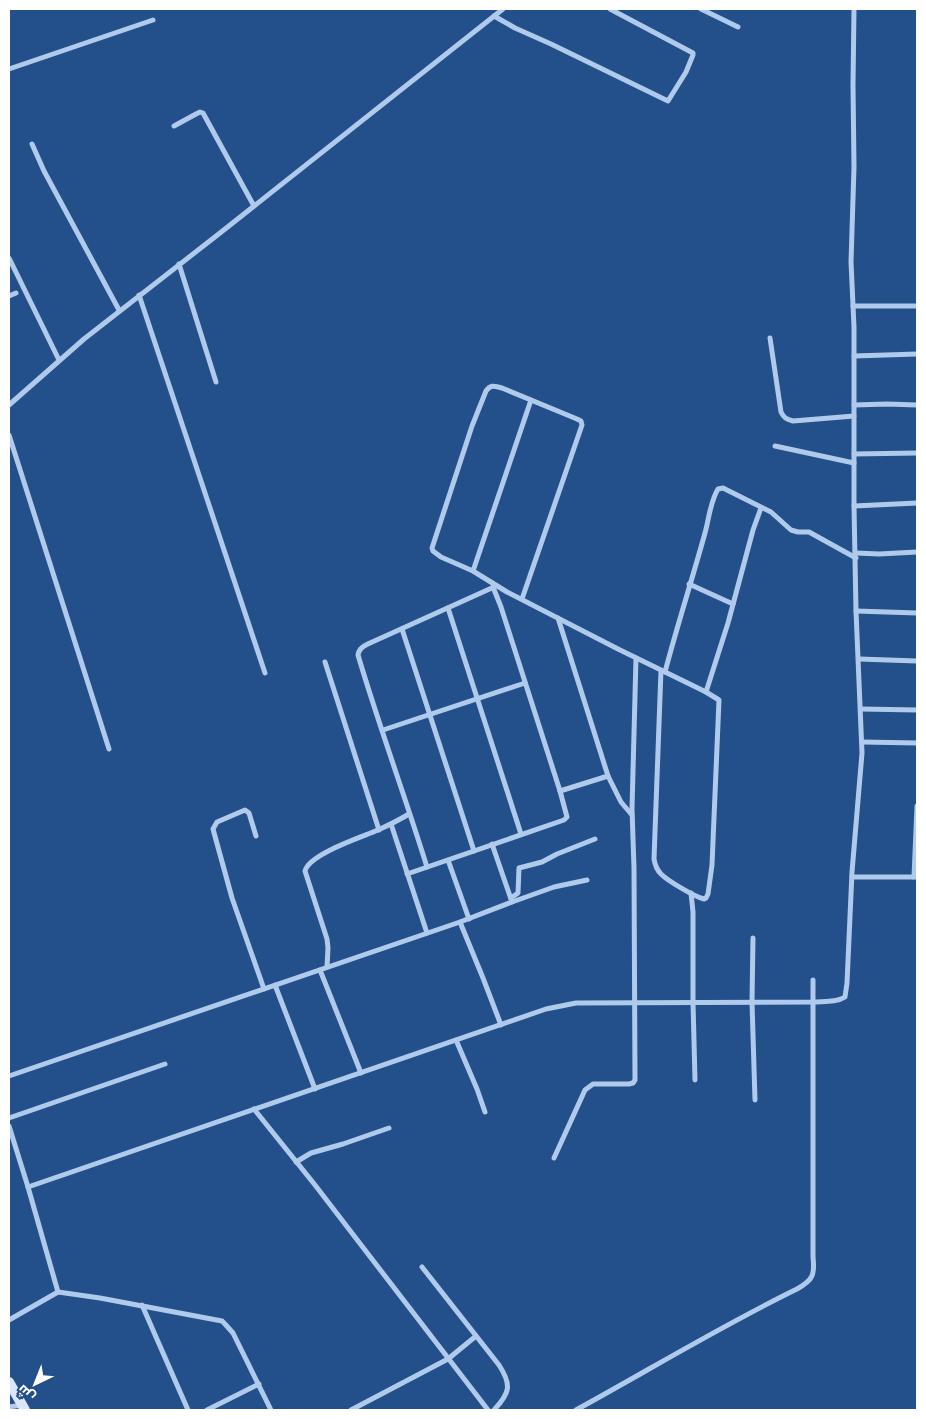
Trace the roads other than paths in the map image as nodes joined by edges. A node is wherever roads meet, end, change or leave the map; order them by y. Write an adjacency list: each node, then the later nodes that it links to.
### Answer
1 (502, 9): 5 (street)
2 (610, 9): 5 (street)
3 (701, 9): 7 (street)
4 (854, 9): 17 (street)
5 (494, 16): 11 (street)
6 (153, 20): 8 (street)
7 (738, 27)
8 (9, 69)
9 (174, 126): 11 (street)
10 (32, 144): 19 (street)
11 (254, 206): 13 (street)
12 (9, 258): 23 (street)
13 (179, 264): 15 (street); 24 (street)
14 (16, 293): 16 (street)
15 (139, 295): 19 (street); 55 (street)
16 (9, 296)
17 (853, 306): 18 (street); 22 (street)
18 (917, 306)
19 (119, 310): 23 (street)
20 (770, 338): 29 (street)
21 (917, 354): 22 (street)
22 (854, 356): 28 (street)
23 (59, 360): 26 (street)
24 (216, 382)
25 (531, 400): 40 (street); 40 (street); 43 (street)
26 (9, 405)
27 (917, 405): 28 (street)
28 (854, 406): 29 (street)
29 (854, 416): 33 (street)
30 (9, 435): 65 (street)
31 (775, 446): 34 (street)
32 (917, 453): 33 (street)
33 (854, 454): 34 (street)
34 (854, 463): 36 (street)
35 (917, 503): 36 (street)
36 (854, 506): 39 (street)
37 (761, 508): 39 (street); 41 (street); 44 (street)
38 (917, 552): 39 (street)
39 (856, 556): 46 (street)
40 (473, 572): 42 (street)
41 (689, 584): 44 (street); 54 (street)
42 (495, 586): 43 (street); 45 (street); 56 (street)
43 (522, 599): 48 (street)
44 (733, 604): 57 (street)
45 (448, 608): 49 (street); 58 (street)
46 (856, 611): 47 (street); 51 (street)
47 (917, 613)
48 (558, 618): 50 (street); 66 (street)
49 (402, 629): 61 (street); 62 (street)
50 (636, 658): 54 (street); 71 (street)
51 (859, 659): 52 (street); 59 (street)
52 (917, 661)
53 (325, 662): 73 (street)
54 (663, 671): 57 (street); 85 (street)
55 (265, 673)
56 (525, 683): 58 (street); 67 (street)
57 (706, 692): 85 (street)
58 (478, 698): 61 (street); 74 (street)
59 (861, 709): 60 (street); 63 (street)
60 (917, 710)
61 (430, 714): 62 (street); 78 (street)
62 (383, 730): 70 (street)
63 (862, 742): 64 (street); 82 (street)
64 (917, 743)
65 (109, 749)
66 (608, 776): 67 (street); 71 (street)
67 (560, 791): 74 (street)
68 (917, 806): 69 (street)
69 (917, 810): 83 (street)
70 (409, 814): 72 (street); 80 (street)
71 (632, 816): 99 (street)
72 (391, 824): 73 (street); 81 (street)
73 (379, 830): 91 (street)
74 (521, 834): 77 (street)
75 (256, 836): 95 (street)
76 (595, 840): 86 (street)
77 (492, 844): 78 (street); 86 (street)
78 (474, 850): 79 (street)
79 (448, 860): 80 (street); 87 (street)
80 (427, 867): 81 (street)
81 (407, 874): 89 (street)
82 (852, 877): 83 (street); 98 (street)
83 (916, 877)
84 (587, 880): 86 (street)
85 (692, 893): 96 (street)
86 (511, 900): 87 (street)
87 (469, 919): 88 (street)
88 (460, 922): 89 (street); 100 (street)
89 (427, 933): 91 (street)
90 (753, 938): 97 (street)
91 (327, 967): 92 (street)
92 (320, 970): 94 (street); 103 (street)
93 (813, 980): 98 (street)
94 (275, 985): 95 (street); 106 (street)
95 (264, 989): 104 (street)
96 (693, 1002): 97 (street); 99 (street); 105 (street)
97 (752, 1002): 98 (street); 107 (street)
98 (813, 1002): 132 (street)
99 (634, 1003): 100 (street); 113 (street)
100 (501, 1025): 101 (street)
101 (456, 1040): 103 (street); 109 (street)
102 (165, 1064): 110 (street)
103 (361, 1073): 106 (street)
104 (9, 1076)
105 (695, 1080)
106 (315, 1089): 108 (street)
107 (755, 1100)
108 (254, 1110): 114 (street); 115 (street)
109 (485, 1112)
110 (9, 1118)
111 (9, 1126): 115 (street)
112 (389, 1128): 114 (street)
113 (554, 1158)
114 (296, 1162): 121 (street)
115 (28, 1187): 117 (street)
116 (422, 1267): 120 (street)
117 (58, 1292): 118 (street); 119 (street)
118 (142, 1305): 123 (street); 126 (street)
119 (9, 1320)
120 (476, 1336): 121 (street); 131 (street)
121 (448, 1359): 129 (street); 130 (street)
122 (9, 1382): 125 (street)
123 (259, 1384): 127 (street); 128 (street)
124 (9, 1407): 125 (street)
125 (23, 1408)
126 (188, 1410)
127 (206, 1410)
128 (272, 1410)
129 (351, 1410)
130 (488, 1410)
131 (494, 1410)
132 (576, 1410)

